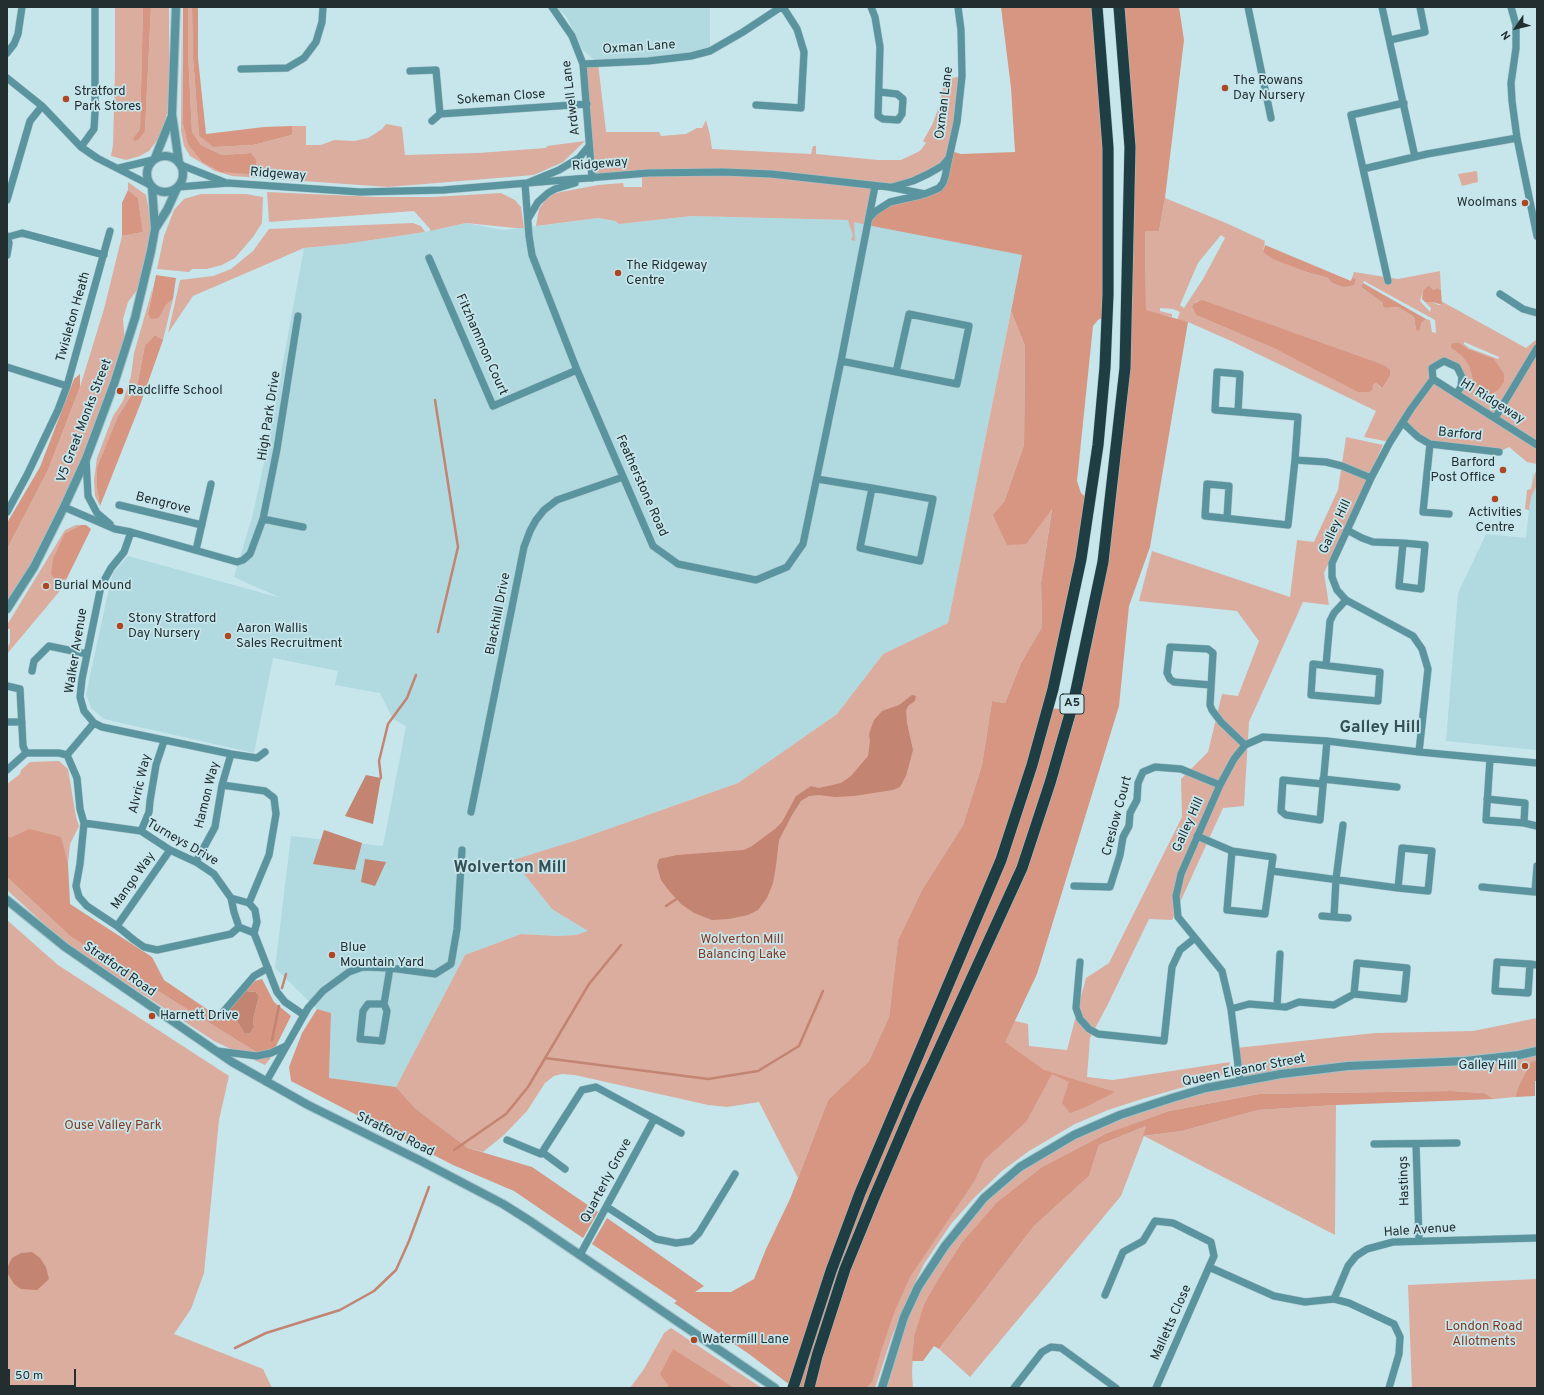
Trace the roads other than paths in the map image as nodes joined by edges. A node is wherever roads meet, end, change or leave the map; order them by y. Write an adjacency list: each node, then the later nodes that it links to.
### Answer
1 (22, 7): 16 (street)
2 (95, 7): 32 (street)
3 (176, 7): 26 (street)
4 (323, 7): 18 (street)
5 (552, 7): 17 (street, Ardwell Lane)
6 (782, 7): 17 (street, Oxman Lane); 24 (street)
7 (871, 7): 21 (street)
8 (958, 7): 34 (street, Oxman Lane)
9 (1097, 7): 181 (highway, A5)
10 (1119, 7): 182 (highway, A5)
11 (1248, 7): 28 (street)
12 (1382, 7): 15 (street)
13 (1420, 7): 15 (street)
14 (1511, 7): 30 (street)
15 (1390, 40): 22 (street)
16 (7, 53)
17 (583, 64): 23 (street, Ardwell Lane)
18 (241, 69)
19 (410, 72): 27 (street, Sokeman Close)
20 (7, 78): 25 (street)
21 (880, 92): 21 (street)
22 (1404, 103): 33 (street); 38 (street)
23 (587, 104): 27 (street, Sokeman Close); 31 (street, Ardwell Lane)
24 (756, 105)
25 (42, 106): 32 (street); 47 (street)
26 (172, 114): 35 (street); 36 (street)
27 (440, 114): 29 (street, Sokeman Close)
28 (1271, 118)
29 (432, 122)
30 (1517, 138): 33 (street); 53 (street)
31 (589, 146): 39 (street, Ardwell Lane); 41 (street, Ardwell Lane)
32 (81, 147): 37 (street)
33 (1416, 157): 38 (street)
34 (949, 158): 45 (street, Oxman Lane); 46 (street)
35 (154, 159): 36 (street); 37 (street); 42 (street)
36 (180, 164): 40 (street, Ridgeway); 44 (street)
37 (119, 168): 42 (street)
38 (1362, 169): 57 (street)
39 (592, 178): 41 (street, Ridgeway); 43 (street, Ridgeway); 49 (street)
40 (228, 183): 41 (street, Ridgeway); 44 (street, Ridgeway)
41 (525, 184): 49 (street, Featherstone Road)
42 (151, 186): 44 (street); 50 (street, V5 Great Monks Street)
43 (875, 186): 45 (street, Ridgeway); 48 (street, Featherstone Road)
44 (178, 188): 50 (street, V5 Great Monks Street)
45 (890, 188): 46 (street, Ridgeway)
46 (925, 194): 48 (street)
47 (7, 200)
48 (870, 217): 62 (street, Featherstone Road)
49 (528, 219): 64 (street, Featherstone Road)
50 (155, 229): 75 (street, V5 Great Monks Street)
51 (110, 231): 55 (street, Twisleton Heath)
52 (8, 236): 54 (street); 55 (street)
53 (1537, 236)
54 (7, 255)
55 (104, 255): 67 (street, Twisleton Heath)
56 (430, 258): 64 (street, Fitzhammon Court)
57 (1388, 282)
58 (1500, 294): 59 (street)
59 (1537, 313)
60 (298, 316): 87 (street, High Park Drive)
61 (1537, 348): 70 (street)
62 (841, 360): 65 (street); 79 (street, Featherstone Road)
63 (7, 367): 67 (street)
64 (577, 370): 77 (street, Featherstone Road)
65 (896, 372): 65 (street)
66 (1433, 379): 68 (street, H1 Ridgeway); 68 (street, Galley Hill); 71 (street, Galley Hill)
67 (67, 386): 84 (street, Twisleton Heath)
68 (1456, 394): 70 (street, H1 Ridgeway)
69 (1238, 412): 69 (street); 76 (street)
70 (1495, 418): 73 (street, H1 Ridgeway)
71 (1403, 423): 72 (street, Barford); 78 (street, Galley Hill)
72 (1430, 444): 74 (street, Barford); 85 (street)
73 (1537, 445)
74 (1499, 452)
75 (86, 459): 83 (street, V5 Great Monks Street); 90 (street, High Park Drive)
76 (1295, 460): 78 (street); 86 (street)
77 (624, 477): 79 (street, Featherstone Road); 121 (street, Blackhill Drive)
78 (1371, 478): 91 (street, Galley Hill)
79 (817, 479): 81 (street)
80 (211, 484): 88 (street, Bengrove)
81 (872, 488): 81 (street)
82 (119, 505): 88 (street, Bengrove)
83 (64, 507): 90 (street, High Park Drive); 96 (street, V5 Great Monks Street)
84 (7, 512)
85 (1449, 514)
86 (1227, 518): 86 (street)
87 (263, 519): 89 (street); 94 (street, High Park Drive)
88 (202, 525): 94 (street, Bengrove)
89 (303, 527)
90 (115, 528): 92 (street, High Park Drive)
91 (1347, 530): 93 (street); 95 (street, Galley Hill)
92 (131, 532): 94 (street, High Park Drive); 97 (street, Walker Avenue)
93 (1403, 544): 93 (street)
94 (196, 550)
95 (1346, 600): 98 (street); 109 (street, Galley Hill)
96 (7, 609)
97 (88, 654): 99 (street); 104 (street, Walker Avenue)
98 (1326, 665): 98 (street)
99 (32, 671)
100 (1211, 685): 100 (street); 107 (street)
101 (7, 686): 103 (street)
102 (7, 722): 103 (street)
103 (22, 722): 110 (street)
104 (94, 723): 105 (street); 112 (street)
105 (164, 741): 111 (street); 126 (street, Alvric Way)
106 (1327, 741): 107 (street, Galley Hill); 109 (street, Galley Hill); 116 (street)
107 (1245, 745): 118 (street, Galley Hill)
108 (265, 752): 111 (street)
109 (1419, 752): 113 (street, Galley Hill)
110 (26, 753): 112 (street); 115 (street)
111 (231, 754): 117 (street, Hamon Way)
112 (67, 755): 122 (street)
113 (1490, 759): 114 (street, Galley Hill); 120 (street)
114 (1537, 763)
115 (7, 770)
116 (1323, 782): 116 (street); 119 (street)
117 (222, 784): 131 (street, Hamon Way); 140 (street)
118 (1220, 785): 127 (street, Galley Hill); 135 (street, Creslow Court)
119 (1397, 787)
120 (1487, 799): 123 (street); 123 (street)
121 (471, 812)
122 (84, 823): 126 (street, Turneys Drive); 144 (street)
123 (1524, 823): 125 (street)
124 (1344, 825): 134 (street)
125 (1537, 826)
126 (141, 831): 128 (street, Turneys Drive)
127 (1197, 836): 130 (street); 147 (street, Galley Hill)
128 (170, 850): 131 (street, Turneys Drive); 144 (street, Mango Way)
129 (462, 850): 152 (street)
130 (1232, 851): 133 (street); 133 (street)
131 (196, 862): 138 (street, Turneys Drive)
132 (1537, 866): 136 (street)
133 (1272, 871): 134 (street)
134 (1336, 879): 137 (street); 142 (street)
135 (1074, 886)
136 (1482, 887)
137 (1398, 888): 137 (street)
138 (231, 898): 140 (street); 145 (street, Turneys Drive)
139 (7, 900): 160 (street, Stratford Road)
140 (249, 903): 146 (street)
141 (1322, 916): 142 (street)
142 (1334, 917): 143 (street)
143 (1348, 918)
144 (117, 926): 145 (street)
145 (239, 927): 146 (street)
146 (254, 933): 151 (street)
147 (1195, 938): 149 (street); 156 (street, Galley Hill)
148 (1280, 954): 155 (street)
149 (1080, 962)
150 (1534, 964): 150 (street)
151 (268, 968): 157 (street); 158 (street)
152 (390, 968): 154 (street); 158 (street)
153 (1354, 994): 153 (street); 155 (street)
154 (384, 1004): 154 (street)
155 (1277, 1006): 156 (street)
156 (1231, 1009): 163 (street, Galley Hill)
157 (223, 1012)
158 (304, 1015): 159 (street)
159 (286, 1046): 160 (street); 162 (street)
160 (217, 1051): 162 (street, Stratford Road)
161 (1537, 1051): 163 (street, Queen Eleanor Street)
162 (266, 1082): 176 (street, Stratford Road)
163 (1240, 1082): 183 (street, Queen Eleanor Street)
164 (654, 1119): 165 (street); 170 (street); 173 (street, Quarterly Grove)
165 (681, 1133)
166 (507, 1140): 170 (street)
167 (1457, 1143): 169 (street, Hastings)
168 (1374, 1144): 169 (street, Hastings)
169 (1416, 1144): 175 (street, Hastings)
170 (542, 1152): 171 (street)
171 (565, 1169)
172 (735, 1174): 173 (street)
173 (607, 1207): 176 (street, Quarterly Grove)
174 (1537, 1238): 175 (street, Hale Avenue)
175 (1420, 1241): 179 (street, Hale Avenue)
176 (580, 1255): 180 (street, Stratford Road)
177 (1209, 1267): 178 (street, Malletts Close); 179 (street); 186 (street, Malletts Close)
178 (1104, 1295)
179 (1334, 1299): 187 (street)
180 (775, 1388)
181 (793, 1388)
182 (809, 1388)
183 (882, 1388)
184 (1014, 1388): 185 (street)
185 (1116, 1388)
186 (1156, 1388)
187 (1389, 1388)

